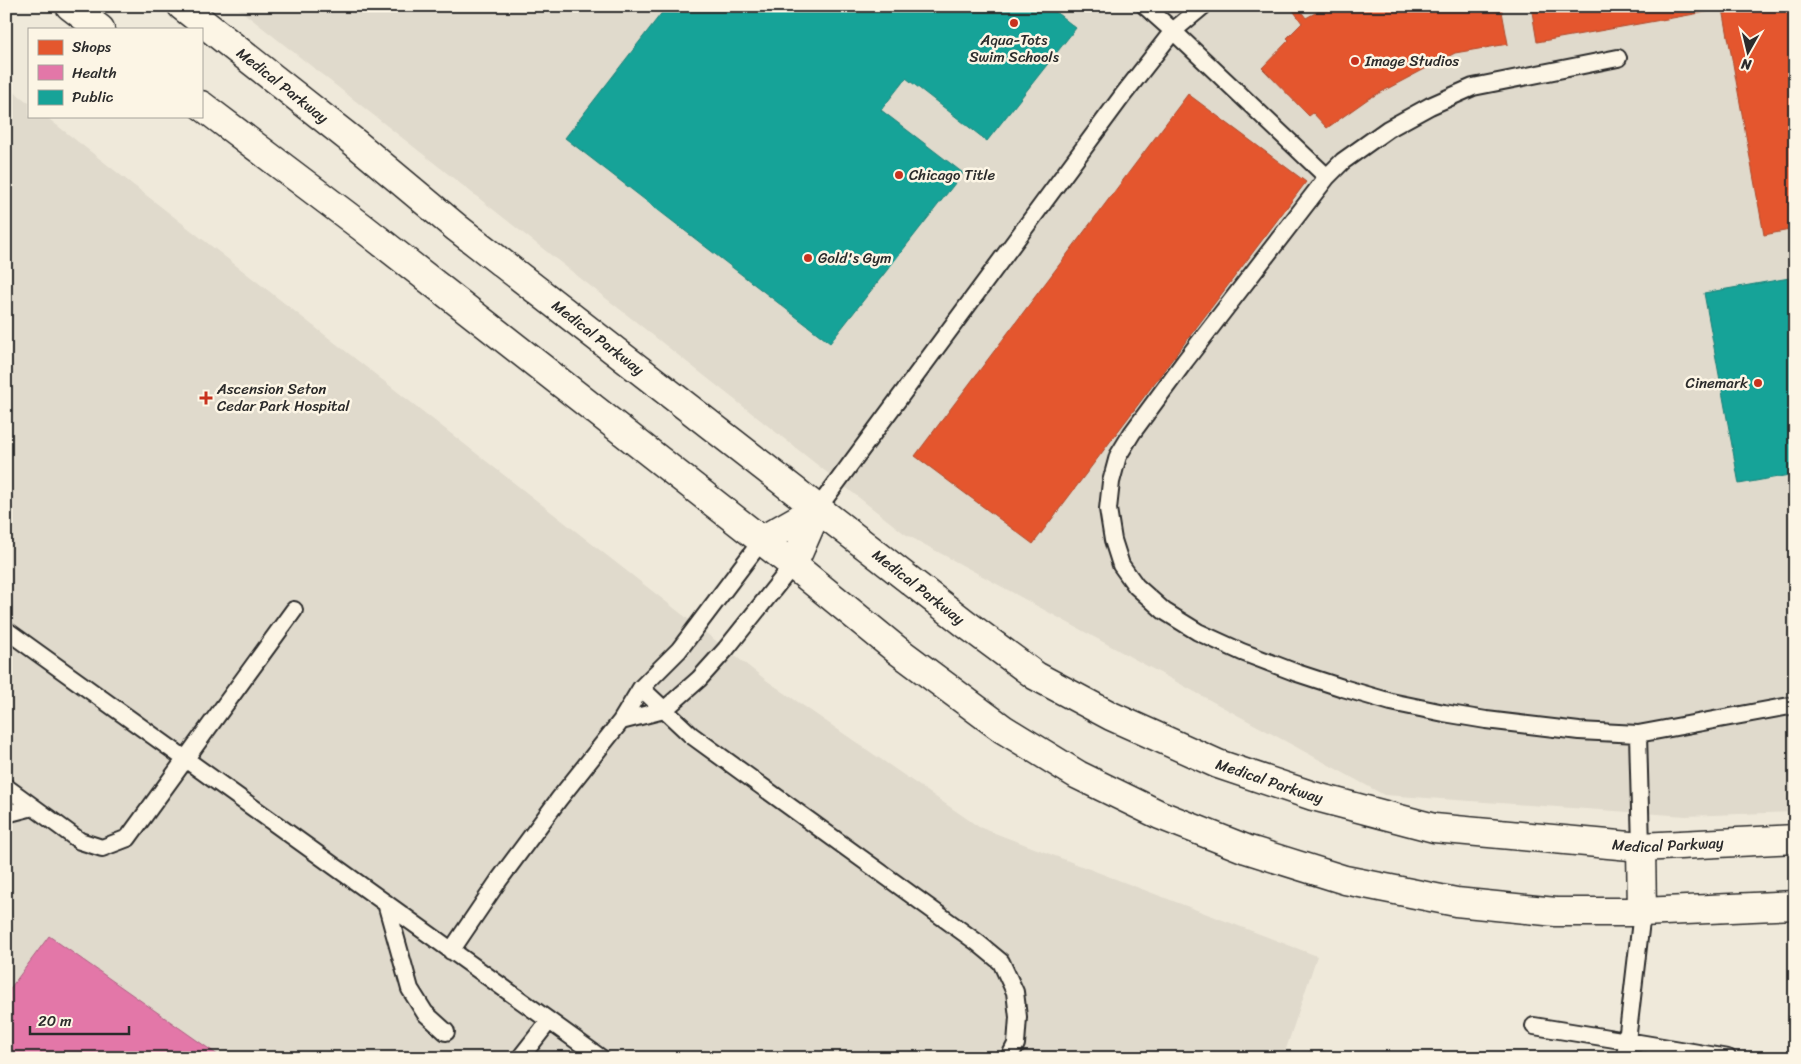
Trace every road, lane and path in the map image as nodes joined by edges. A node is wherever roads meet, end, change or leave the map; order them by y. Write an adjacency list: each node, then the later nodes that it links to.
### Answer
1 (70, 6): 5 (street)
2 (182, 6): 10 (street, Medical Parkway)
3 (1145, 6): 6 (lane)
4 (1203, 6): 6 (lane)
5 (99, 28)
6 (1173, 31): 9 (lane); 10 (lane)
7 (1618, 58): 9 (lane)
8 (202, 107): 11 (street)
9 (1327, 177): 19 (lane)
10 (818, 508): 11 (street); 12 (street); 25 (street, Medical Parkway)
11 (762, 540): 12 (street); 15 (lane)
12 (793, 565): 17 (lane); 28 (street)
13 (294, 610): 20 (lane)
14 (6, 630): 20 (lane)
15 (641, 688): 17 (lane); 18 (lane)
16 (1795, 705): 19 (lane)
17 (664, 710): 18 (lane); 36 (lane)
18 (621, 721): 29 (lane)
19 (1638, 734): 25 (lane)
20 (186, 759): 22 (lane); 26 (lane)
21 (6, 787): 22 (lane)
22 (33, 807): 23 (lane)
23 (6, 814)
24 (1795, 839): 25 (street, Medical Parkway)
25 (1641, 847): 28 (street)
26 (386, 904): 29 (lane); 32 (lane)
27 (1795, 905): 28 (street)
28 (1642, 912): 33 (lane)
29 (451, 951): 30 (lane)
30 (549, 1021): 34 (lane); 35 (lane)
31 (1534, 1026): 33 (lane)
32 (446, 1032)
33 (1627, 1041): 37 (lane); 38 (lane)
34 (590, 1055)
35 (520, 1058)
36 (1009, 1058)
37 (1625, 1058)
38 (1728, 1058)

